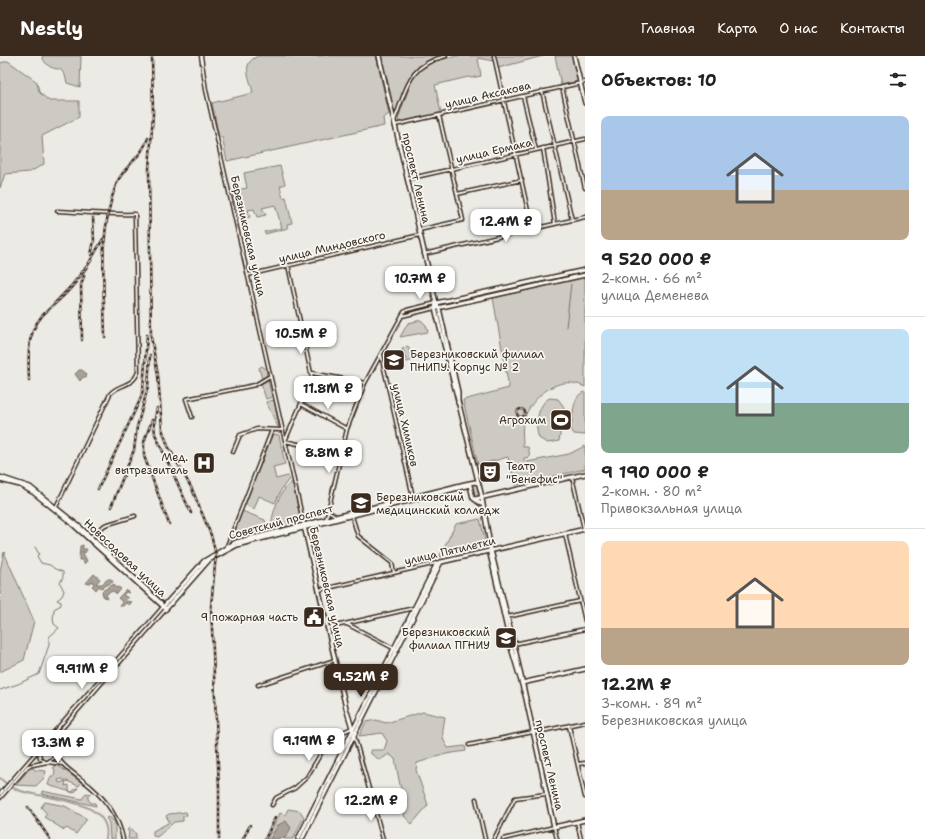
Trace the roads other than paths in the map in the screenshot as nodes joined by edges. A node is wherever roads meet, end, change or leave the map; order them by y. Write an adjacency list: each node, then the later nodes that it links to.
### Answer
1 (201, 56): 36 (street, Березниковская улица)
2 (379, 56): 14 (main road, проспект Ленина)
3 (446, 56): 14 (street)
4 (494, 56): 11 (street)
5 (574, 56): 7 (main road)
6 (585, 82): 7 (street, улица Аксакова)
7 (580, 83): 8 (street, улица Аксакова); 12 (main road)
8 (562, 87): 9 (street, улица Аксакова); 16 (street)
9 (542, 91): 10 (street, улица Аксакова); 17 (street)
10 (523, 96): 11 (street, улица Аксакова); 19 (street)
11 (504, 100): 13 (street, улица Аксакова); 20 (street)
12 (585, 103)
13 (439, 115): 14 (street, улица Аксакова); 21 (street)
14 (394, 124): 22 (main road, проспект Ленина)
15 (585, 139): 16 (street, улица Ермака)
16 (575, 142): 17 (street, улица Ермака); 24 (street)
17 (556, 146): 18 (street, улица Ермака); 28 (street)
18 (543, 148): 19 (street, улица Ермака); 29 (street)
19 (536, 150): 20 (street, улица Ермака)
20 (516, 154): 21 (street, улица Ермака); 23 (street)
21 (451, 169): 22 (street, улица Ермака); 25 (street)
22 (407, 179): 31 (main road, проспект Ленина)
23 (522, 180): 25 (street); 30 (street)
24 (585, 188)
25 (457, 194): 31 (street)
26 (56, 212): 64 (street)
27 (585, 217): 28 (street)
28 (572, 220): 29 (street)
29 (555, 224): 30 (street)
30 (532, 229): 33 (street)
31 (419, 230): 32 (main road, проспект Ленина)
32 (420, 235): 33 (main road, проспект Ленина); 34 (street, улица Миндовского)
33 (424, 254): 38 (main road, проспект Ленина)
34 (288, 265): 36 (street, улица Миндовского); 42 (street)
35 (585, 270): 38 (main road)
36 (248, 275): 43 (street, Березниковская улица)
37 (585, 275): 39 (main road)
38 (436, 303): 39 (main road, проспект Ленина); 40 (street)
39 (437, 308): 40 (street); 55 (main road, проспект Ленина)
40 (402, 316): 41 (street)
41 (381, 354): 44 (street); 61 (street, улица Химиков)
42 (312, 373): 44 (street); 45 (street)
43 (270, 376): 46 (street); 48 (street, Березниковская улица)
44 (365, 383): 49 (street)
45 (302, 404): 49 (street); 50 (street)
46 (192, 417)
47 (272, 430): 48 (street); 51 (street); 75 (street)
48 (282, 430): 50 (street, Березниковская улица)
49 (347, 430): 52 (street)
50 (285, 441): 52 (street); 71 (street, Березниковская улица)
51 (233, 452)
52 (341, 454): 66 (street)
53 (585, 474): 56 (main road)
54 (0, 477): 64 (main road, Новосодовая улица)
55 (476, 477): 58 (main road); 59 (main road, проспект Ленина)
56 (572, 477): 62 (main road); 72 (street)
57 (0, 480): 82 (main road, Новосодовая улица)
58 (473, 482): 59 (main road); 60 (main road); 61 (main road, Советский проспект)
59 (478, 484): 62 (main road, проспект Ленина)
60 (470, 485): 61 (main road, Советский проспект); 63 (main road)
61 (414, 498): 67 (main road, Советский проспект); 69 (main road, Советский проспект)
62 (481, 498): 63 (main road); 65 (main road, проспект Ленина)
63 (475, 500): 65 (main road)
64 (56, 508): 74 (main road, Новосодовая улица)
65 (483, 508): 76 (main road, проспект Ленина)
66 (328, 511): 69 (street); 70 (street)
67 (352, 515): 70 (main road, Советский проспект); 78 (street)
68 (135, 516): 74 (street)
69 (337, 516): 70 (main road, Советский проспект)
70 (326, 520): 71 (main road, Советский проспект)
71 (304, 526): 75 (main road, Советский проспект); 80 (main road, Березниковская улица)
72 (584, 529): 73 (main road, улица Пятилетки)
73 (565, 534): 76 (main road, улица Пятилетки); 81 (street)
74 (90, 537): 82 (main road, Новосодовая улица)
75 (226, 548): 82 (main road); 82 (main road, Советский проспект)
76 (491, 550): 77 (main road, улица Пятилетки); 84 (main road, проспект Ленина); 93 (main road, проспект Ленина)
77 (439, 562): 78 (street, улица Пятилетки); 79 (main road)
78 (394, 573): 80 (street, улица Пятилетки)
79 (427, 587): 83 (main road); 90 (main road)
80 (319, 590): 87 (main road, Березниковская улица)
81 (580, 601): 84 (street); 85 (street)
82 (165, 608): 101 (street); 102 (street)
83 (414, 608): 86 (street); 90 (main road)
84 (507, 617): 89 (main road, проспект Ленина)
85 (585, 621)
86 (346, 624): 87 (street); 90 (street)
87 (327, 628): 91 (main road, Березниковская улица)
88 (585, 629): 89 (street)
89 (514, 644): 93 (main road, проспект Ленина)
90 (396, 649): 97 (main road); 99 (main road)
91 (335, 660): 94 (street); 97 (main road, Березниковская улица)
92 (585, 669): 93 (main road)
93 (522, 684): 98 (main road, проспект Ленина)
94 (258, 685)
95 (585, 722): 96 (street)
96 (569, 726): 98 (street); 106 (street)
97 (352, 729): 99 (main road, Березниковская улица); 114 (street); 119 (main road)
98 (533, 732): 100 (street); 110 (main road, проспект Ленина)
99 (354, 735): 120 (main road); 121 (street, Березниковская улица)
100 (469, 745)
101 (41, 748): 102 (street); 103 (street); 107 (street)
102 (54, 750): 103 (street); 105 (street)
103 (47, 762): 105 (street); 107 (street)
104 (585, 763): 106 (street)
105 (64, 764): 118 (street)
106 (578, 764): 111 (street)
107 (12, 782): 108 (street)
108 (6, 789): 109 (street); 112 (street)
109 (0, 794)
110 (546, 794): 117 (main road, проспект Ленина); 123 (street)
111 (585, 797)
112 (0, 798)
113 (476, 799): 122 (street)
114 (272, 805)
115 (585, 820): 116 (main road)
116 (577, 822): 117 (main road); 126 (street)
117 (554, 827): 124 (street); 125 (street, проспект Ленина)
118 (123, 839)
119 (298, 839)
120 (302, 839)
121 (383, 839)
122 (485, 839)
123 (494, 839)
124 (503, 839)
125 (557, 839)
126 (581, 839)

